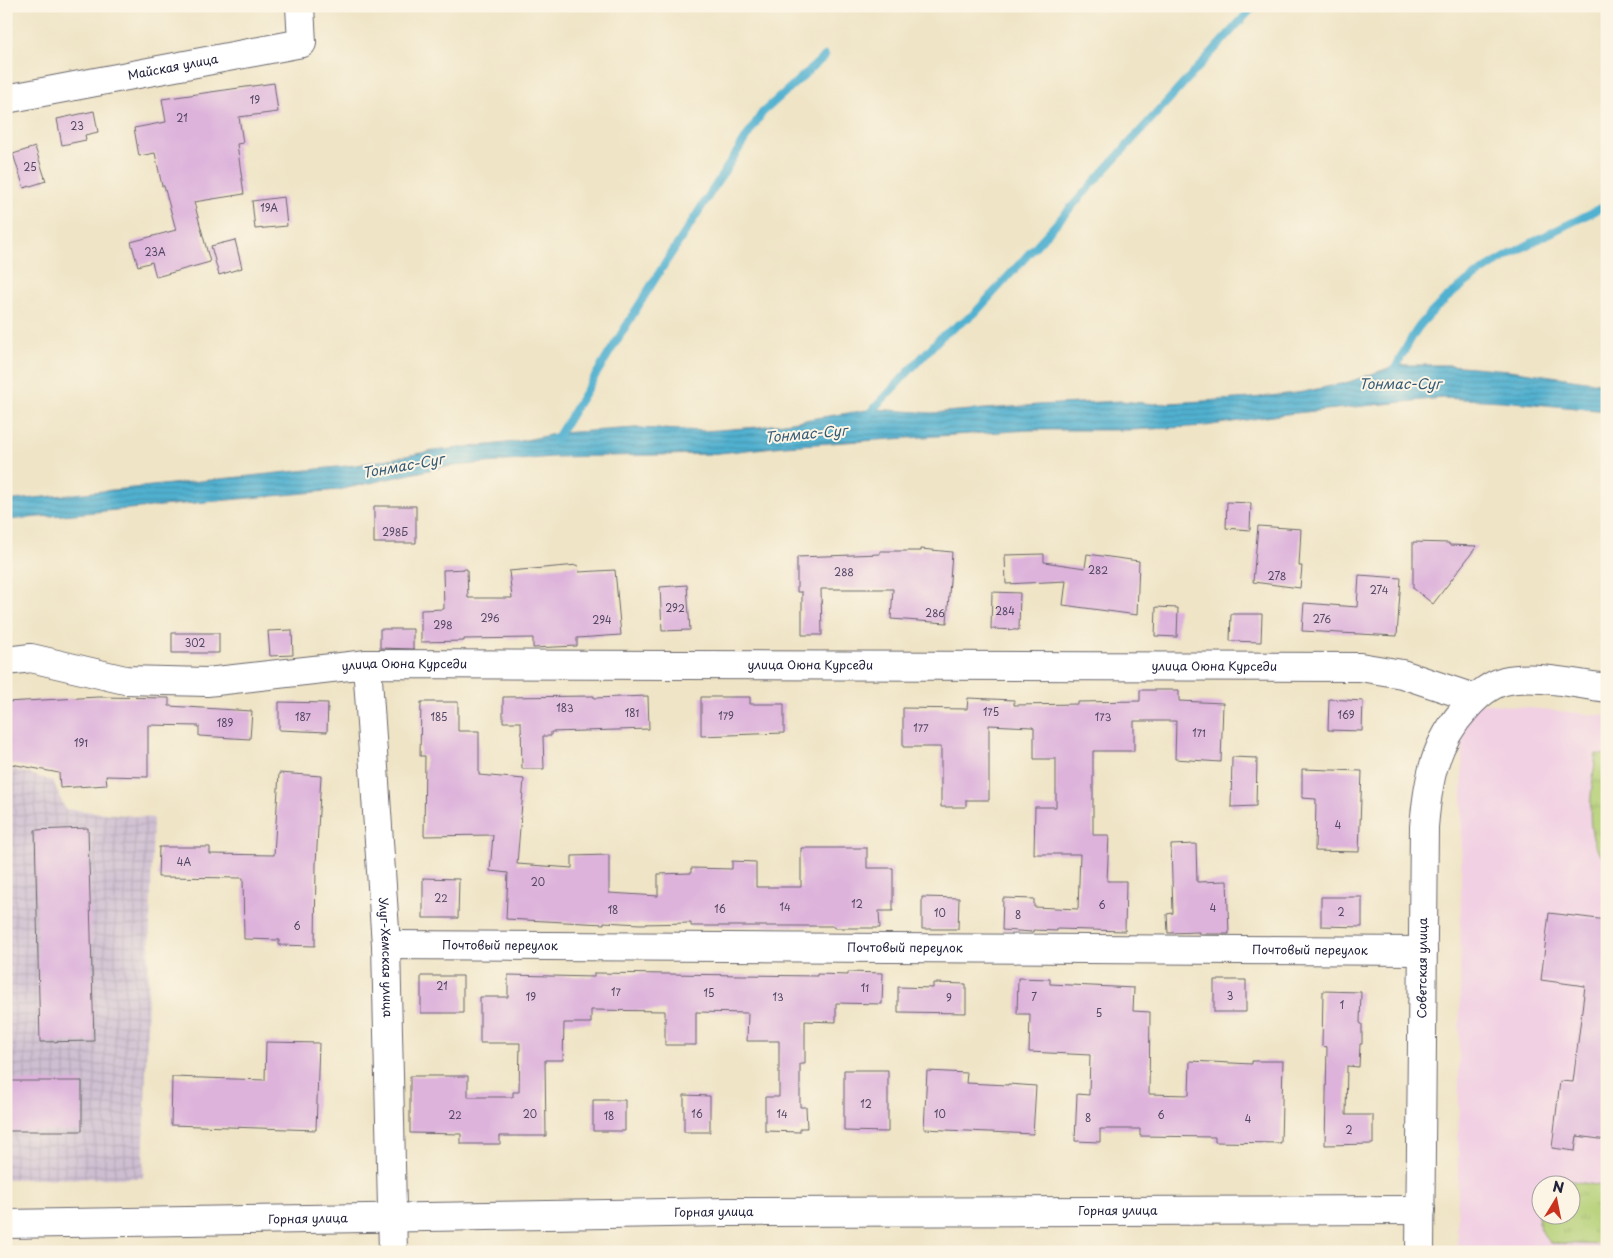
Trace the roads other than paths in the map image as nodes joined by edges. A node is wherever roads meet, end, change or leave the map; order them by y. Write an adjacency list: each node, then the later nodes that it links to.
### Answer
1 (300, 6): 2 (street, Майская улица)
2 (6, 99)
3 (6, 661): 4 (street, улица Оюна Курседи)
4 (367, 664): 6 (street, улица Оюна Курседи); 7 (street, Улуг-Хемская улица)
5 (1607, 688): 6 (street)
6 (1474, 698): 8 (street, Советская улица)
7 (386, 945): 8 (street, Почтовый переулок); 10 (street, Улуг-Хемская улица)
8 (1423, 951): 9 (street, Советская улица)
9 (1421, 1210): 10 (street, Горная улица); 13 (street, Советская улица)
10 (392, 1217): 11 (street, Горная улица); 12 (street, Улуг-Хемская улица)
11 (6, 1224)
12 (393, 1252)
13 (1420, 1252)

